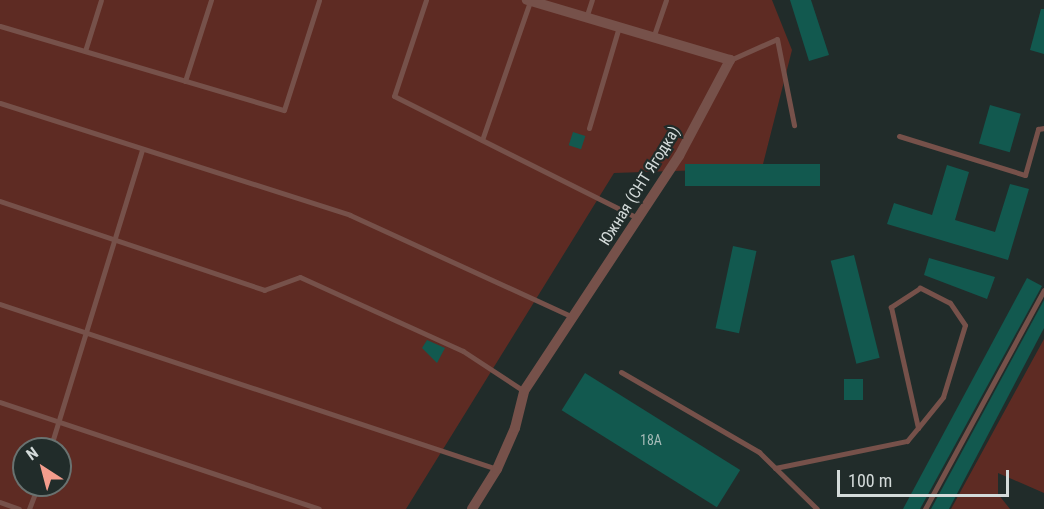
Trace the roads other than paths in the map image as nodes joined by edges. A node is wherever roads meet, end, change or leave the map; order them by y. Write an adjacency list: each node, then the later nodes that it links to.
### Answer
1 (101, 0): 12 (lane)
2 (211, 0): 14 (lane)
3 (319, 0): 14 (lane)
4 (426, 0): 20 (lane)
5 (528, 0): 8 (street); 20 (lane)
6 (592, 0): 8 (lane)
7 (666, 0): 11 (lane)
8 (586, 18): 10 (street)
9 (0, 26): 12 (lane)
10 (619, 27): 11 (street); 17 (lane)
11 (653, 38): 13 (street)
12 (85, 51): 14 (lane)
13 (730, 60): 16 (lane); 23 (street, Южная (СНТ Ягодка))
14 (185, 81)
15 (0, 103): 21 (lane)
16 (794, 125)
17 (589, 128)
18 (1044, 128): 19 (lane)
19 (899, 136)
20 (482, 140): 23 (lane)
21 (142, 150): 24 (lane); 27 (lane)
22 (0, 201): 24 (lane)
23 (638, 218): 27 (street, Южная (СНТ Ягодка))
24 (113, 240): 28 (lane); 30 (lane)
25 (1044, 290): 42 (lane)
26 (0, 304): 28 (lane)
27 (573, 317): 30 (street, Южная (СНТ Ягодка))
28 (89, 332): 32 (lane); 36 (lane)
29 (621, 372): 35 (lane)
30 (524, 391): 36 (street, Южная (СНТ Ягодка))
31 (0, 402): 32 (lane)
32 (59, 421): 34 (lane); 39 (lane)
33 (918, 428): 33 (lane); 35 (lane)
34 (54, 437)
35 (775, 468): 41 (lane)
36 (497, 469): 40 (street, Южная (СНТ Ягодка))
37 (0, 502): 38 (lane)
38 (19, 509)
39 (319, 509)
40 (472, 509)
41 (817, 509)
42 (925, 509)

